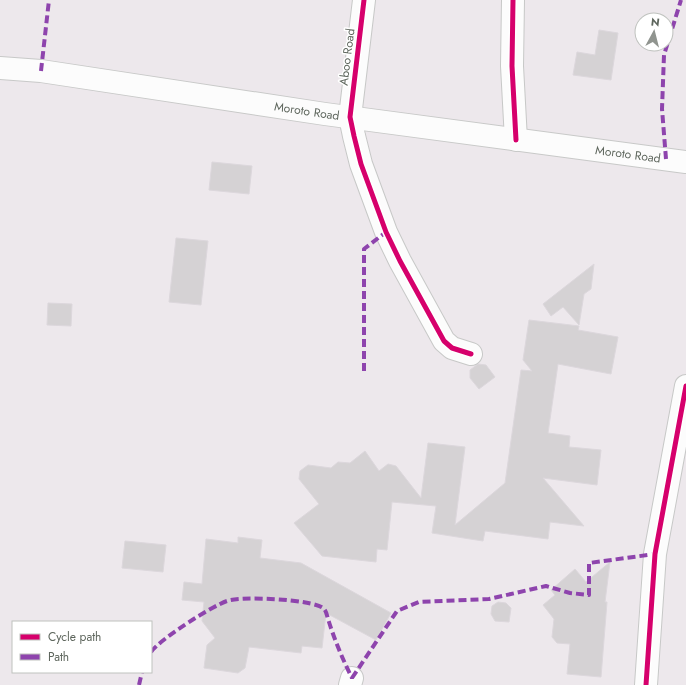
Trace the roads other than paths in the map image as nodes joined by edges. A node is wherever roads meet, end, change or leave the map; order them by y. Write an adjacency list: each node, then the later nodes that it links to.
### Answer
1 (364, 0): 4 (street, Aboo Road)
2 (513, 0): 5 (street)
3 (0, 68): 4 (street, Moroto Road)
4 (350, 117): 5 (street, Moroto Road); 7 (street, Aboo Road)
5 (516, 140): 6 (street, Moroto Road)
6 (686, 162)
7 (471, 354)
8 (686, 386): 9 (street)
9 (646, 685)

